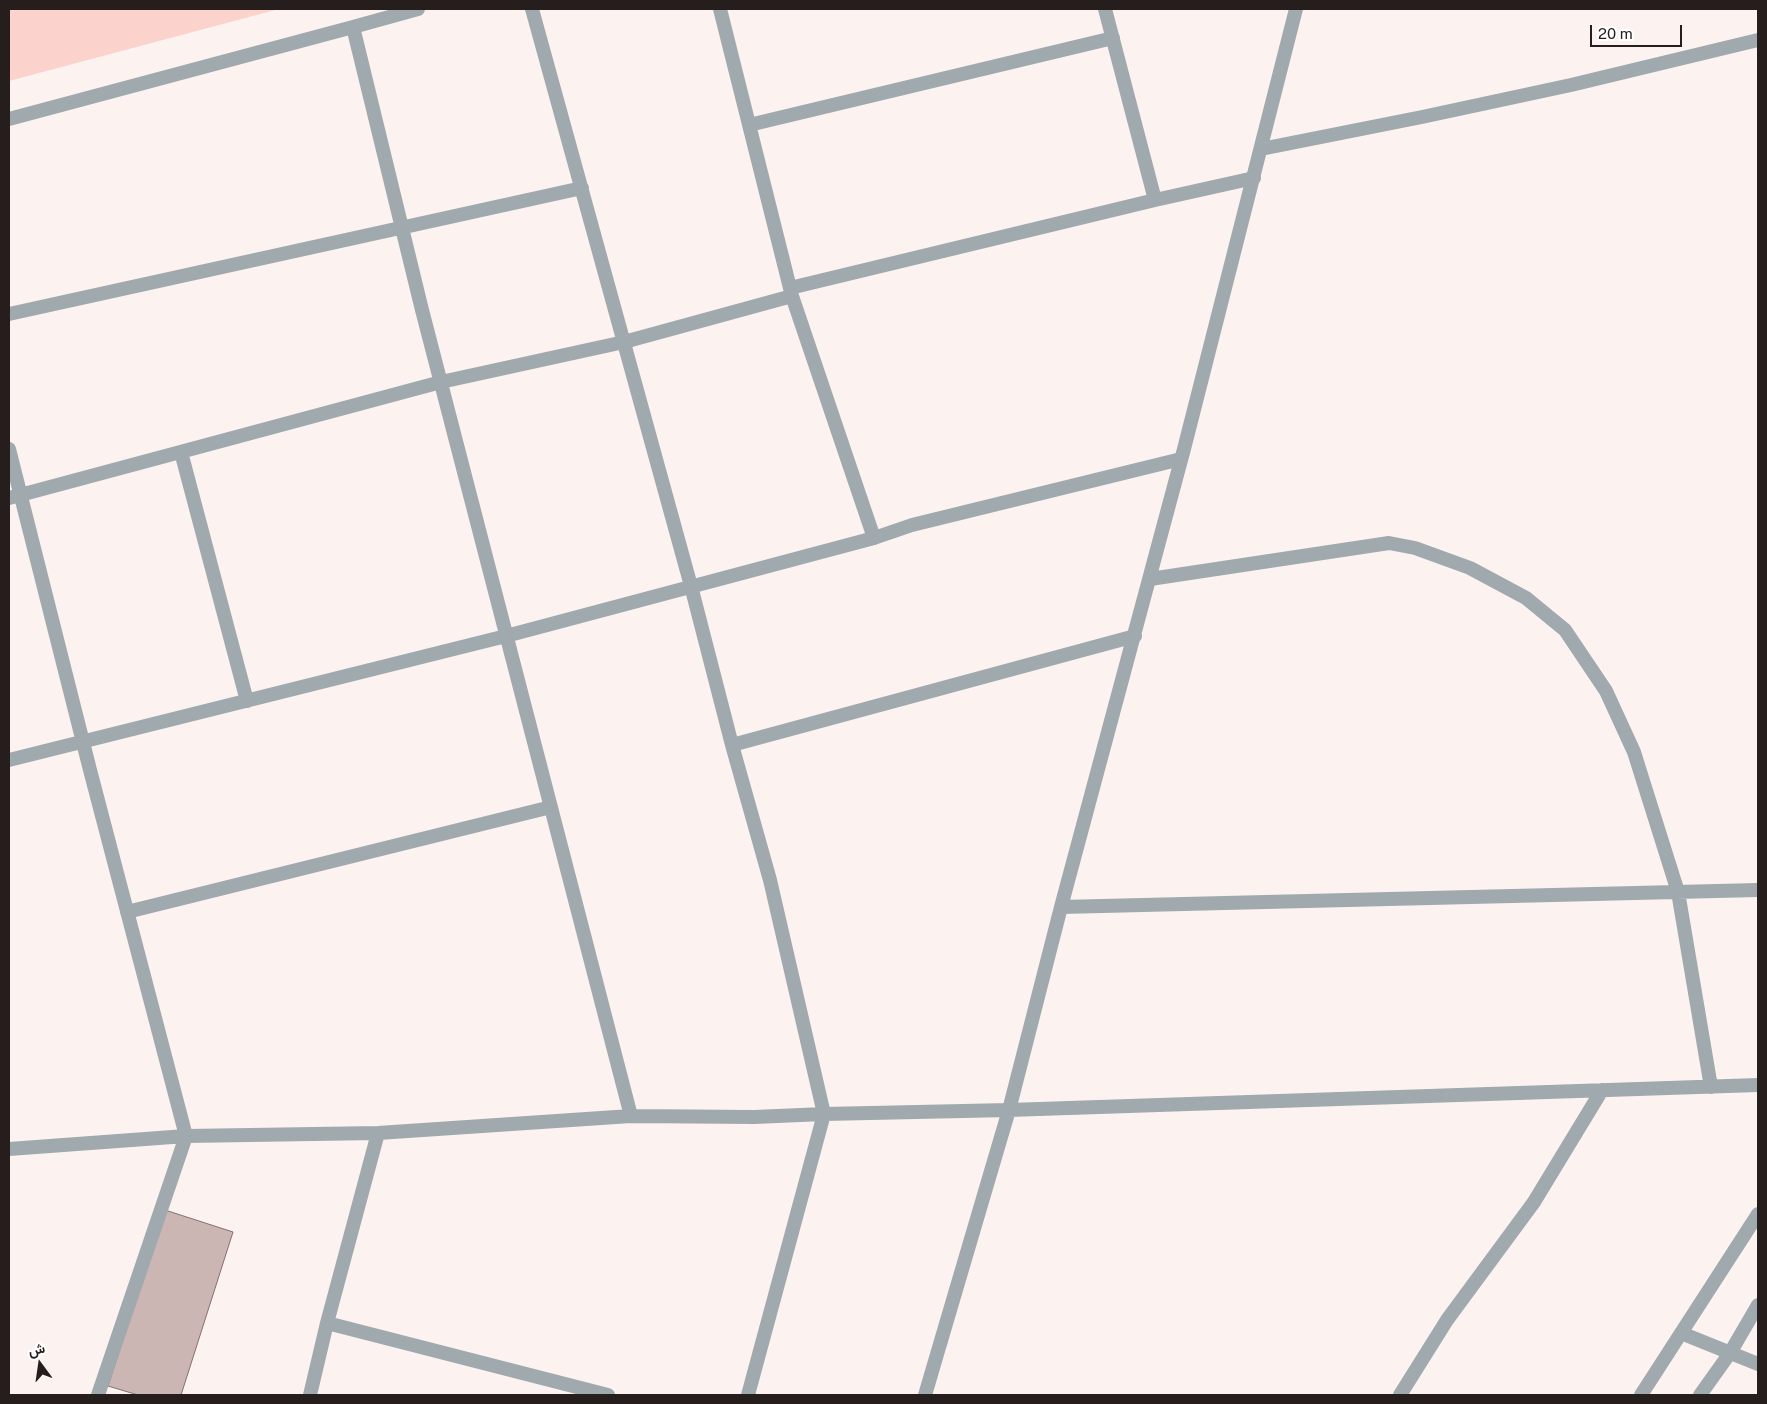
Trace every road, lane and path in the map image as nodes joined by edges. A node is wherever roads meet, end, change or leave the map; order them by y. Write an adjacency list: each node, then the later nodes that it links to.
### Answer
1 (418, 9): 6 (street)
2 (532, 9): 13 (street)
3 (720, 9): 10 (street)
4 (1105, 9): 7 (street)
5 (1296, 9): 11 (street)
6 (354, 28): 9 (street); 15 (street)
7 (1112, 38): 10 (street); 14 (street)
8 (1758, 40): 11 (street)
9 (9, 119)
10 (749, 125): 16 (street)
11 (1261, 149): 12 (street)
12 (1254, 178): 14 (street); 22 (street)
13 (582, 188): 15 (street); 18 (street)
14 (1155, 200): 16 (street)
15 (402, 227): 17 (street); 19 (street)
16 (791, 292): 18 (street); 24 (street)
17 (9, 314)
18 (624, 342): 19 (street); 26 (street)
19 (441, 382): 21 (street); 27 (street)
20 (9, 449): 23 (street)
21 (181, 452): 23 (street); 29 (street)
22 (1181, 459): 24 (street); 25 (street)
23 (14, 496): 30 (street)
24 (874, 538): 26 (street)
25 (1150, 579): 28 (street); 35 (street)
26 (691, 586): 27 (street); 31 (street)
27 (506, 636): 29 (street); 33 (street)
28 (1135, 636): 31 (street); 36 (street)
29 (247, 701): 30 (street)
30 (82, 741): 32 (street); 37 (street)
31 (732, 745): 42 (street)
32 (9, 760)
33 (551, 807): 37 (street); 43 (street)
34 (1758, 890): 35 (street)
35 (1678, 892): 36 (street); 39 (street)
36 (1061, 907): 41 (street)
37 (127, 912): 45 (street)
38 (1758, 1085): 39 (street)
39 (1711, 1087): 40 (street)
40 (1602, 1090): 41 (street); 58 (street)
41 (1009, 1110): 42 (street); 57 (street)
42 (824, 1114): 43 (street); 56 (street)
43 (631, 1116): 44 (street)
44 (378, 1133): 45 (street); 49 (street)
45 (186, 1136): 46 (street); 53 (street)
46 (9, 1149)
47 (1758, 1214): 50 (street)
48 (1758, 1305): 51 (street)
49 (327, 1323): 54 (street); 55 (street)
50 (1681, 1333): 51 (street); 59 (street)
51 (1730, 1353): 52 (street); 60 (street)
52 (1758, 1364)
53 (98, 1395)
54 (310, 1395)
55 (608, 1395)
56 (748, 1395)
57 (925, 1395)
58 (1400, 1395)
59 (1641, 1395)
60 (1700, 1395)

